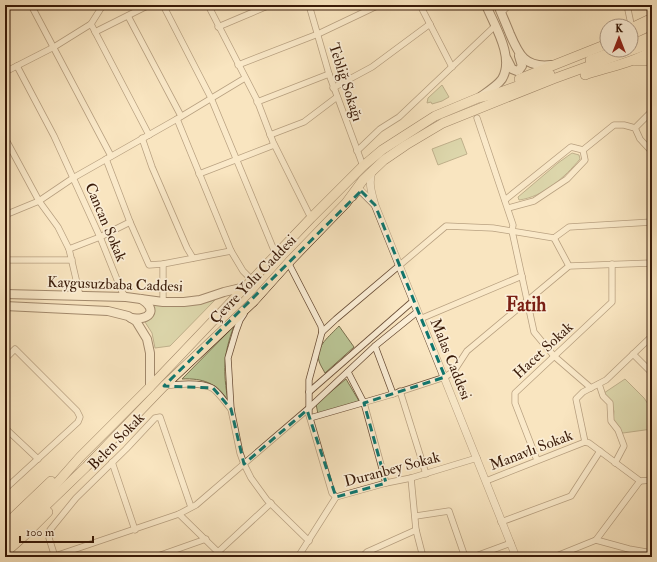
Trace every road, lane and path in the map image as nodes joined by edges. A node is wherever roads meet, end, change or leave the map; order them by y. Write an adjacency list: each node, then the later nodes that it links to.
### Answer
1 (31, 5): 32 (street)
2 (103, 5): 19 (street)
3 (150, 5): 15 (street)
4 (163, 5): 51 (street)
5 (208, 5): 23 (street)
6 (270, 5): 23 (street)
7 (309, 5): 26 (street, Tebliğ Sokağı)
8 (379, 5): 26 (street)
9 (420, 5): 20 (street)
10 (486, 5): 22 (main road)
11 (498, 5): 14 (main road)
12 (509, 5): 14 (street)
13 (627, 5): 16 (street)
14 (501, 13): 36 (main road)
15 (128, 16): 25 (street); 56 (street)
16 (630, 18)
17 (652, 18): 18 (main road)
18 (639, 23)
19 (91, 24): 25 (street); 32 (street)
20 (430, 24): 44 (street); 49 (street)
21 (652, 25): 24 (main road)
22 (495, 26): 37 (main road); 44 (street)
23 (218, 27): 42 (street)
24 (639, 31)
25 (95, 32): 59 (street)
26 (318, 34): 42 (street); 46 (street, Tebliğ Sokağı)
27 (639, 34): 28 (main road)
28 (652, 36): 29 (main road)
29 (639, 42)
30 (652, 43): 47 (main road)
31 (599, 44): 35 (main road)
32 (54, 47): 43 (street); 67 (street)
33 (599, 47): 35 (main road)
34 (652, 50): 40 (main road)
35 (587, 51): 41 (main road)
36 (518, 52): 37 (main road); 41 (main road)
37 (506, 57): 52 (main road)
38 (599, 57): 47 (main road)
39 (652, 61): 40 (main road)
40 (625, 62): 54 (main road)
41 (554, 64): 52 (main road)
42 (238, 65): 48 (street)
43 (17, 66): 45 (street); 72 (street, Cancan Sokak)
44 (452, 67): 64 (street)
45 (5, 72)
46 (329, 74): 49 (street, Tebliğ Sokağı); 53 (street)
47 (552, 77): 52 (main road, Çevre Yolu Caddesi); 54 (main road, Çevre Yolu Caddesi)
48 (245, 78): 51 (street); 53 (street)
49 (334, 88): 50 (street, Tebliğ Sokağı)
50 (337, 97): 60 (street); 64 (street, Tebliğ Sokağı)
51 (211, 98): 56 (street); 68 (street)
52 (478, 98): 69 (main road, Çevre Yolu Caddesi)
53 (258, 102): 60 (street)
54 (482, 107): 70 (main road, Çevre Yolu Caddesi)
55 (652, 111): 58 (street)
56 (179, 118): 59 (street); 71 (street)
57 (476, 118): 73 (street)
58 (635, 128): 65 (street); 66 (street)
59 (149, 135): 62 (street)
60 (270, 135): 63 (street)
61 (5, 138): 74 (street)
62 (142, 138): 67 (street); 88 (street)
63 (274, 145): 68 (street); 79 (street)
64 (357, 150): 69 (street, Tebliğ Sokağı)
65 (583, 150): 73 (street); 77 (street)
66 (652, 152)
67 (108, 158): 72 (street); 80 (street)
68 (237, 159): 71 (street); 87 (street)
69 (363, 166): 79 (main road, Çevre Yolu Caddesi)
70 (373, 170): 75 (main road, Çevre Yolu Caddesi); 76 (street, Malas Caddesi)
71 (199, 174): 86 (street)
72 (73, 178): 74 (street); 83 (street, Cancan Sokak)
73 (505, 200): 77 (street)
74 (39, 201): 78 (street); 85 (street)
75 (346, 203): 76 (street); 91 (main road, Çevre Yolu Caddesi)
76 (375, 205): 95 (street, Malas Caddesi)
77 (508, 208): 82 (street)
78 (5, 215)
79 (311, 218): 87 (main road, Çevre Yolu Caddesi)
80 (130, 222): 83 (street); 93 (street)
81 (652, 222): 84 (street)
82 (512, 232): 84 (street); 95 (street); 97 (street)
83 (100, 236): 85 (street); 102 (street, Cancan Sokak)
84 (554, 238): 96 (street)
85 (69, 249): 90 (street)
86 (231, 251): 88 (street); 98 (street)
87 (276, 255): 98 (main road, Çevre Yolu Caddesi)
88 (193, 258): 93 (street)
89 (5, 259): 90 (street)
90 (72, 260): 101 (street)
91 (289, 262): 105 (main road, Çevre Yolu Caddesi); 111 (street)
92 (652, 263): 94 (street)
93 (162, 264): 107 (street)
94 (612, 264): 96 (street); 115 (street, Hacet Sokak)
95 (400, 265): 106 (street, Malas Caddesi); 111 (street)
96 (569, 266): 104 (street)
97 (522, 276): 104 (street); 109 (street)
98 (252, 280): 99 (main road, Çevre Yolu Caddesi)
99 (245, 287): 107 (main road, Kaygusuzbaba Caddesi); 121 (main road, Çevre Yolu Caddesi)
100 (5, 294): 101 (main road, Kaygusuzbaba Caddesi)
101 (80, 296): 102 (main road, Kaygusuzbaba Caddesi)
102 (126, 298): 103 (main road, Kaygusuzbaba Caddesi)
103 (141, 299): 107 (main road, Kaygusuzbaba Caddesi); 110 (main road)
104 (527, 300): 115 (street); 119 (street)
105 (254, 301): 122 (main road, Çevre Yolu Caddesi); 129 (street)
106 (413, 301): 109 (street, Malas Caddesi); 125 (street)
107 (163, 302)
108 (5, 306): 110 (main road, Kaygusuzbaba Caddesi)
109 (419, 315): 113 (street); 119 (street, Malas Caddesi)
110 (131, 318): 121 (main road, Kaygusuzbaba Caddesi)
111 (322, 332): 125 (street)
112 (652, 336): 114 (street)
113 (375, 346): 117 (street); 126 (street)
114 (633, 354): 118 (street); 120 (street)
115 (554, 356): 123 (street); 137 (street, Hacet Sokak)
116 (5, 359): 136 (street)
117 (348, 372): 127 (street); 128 (street)
118 (652, 373)
119 (445, 377): 124 (street); 135 (street, Malas Caddesi)
120 (599, 384): 123 (street); 139 (street)
121 (150, 386): 134 (main road, Çevre Yolu Caddesi)
122 (164, 386): 129 (street); 141 (main road, Çevre Yolu Caddesi)
123 (591, 388): 132 (street)
124 (400, 391): 126 (street); 142 (street)
125 (309, 392): 128 (street)
126 (393, 394): 127 (street)
127 (364, 403): 130 (street); 147 (street)
128 (309, 408): 130 (street); 140 (street)
129 (230, 409): 140 (street)
130 (310, 418): 149 (street)
131 (5, 428): 136 (street)
132 (585, 442): 133 (street); 137 (street, Manavlı Sokak)
133 (600, 451): 139 (street); 154 (street)
134 (80, 457): 155 (main road); 158 (main road, Çevre Yolu Caddesi)
135 (476, 458): 142 (street, Duranbey Sokak); 145 (street, Malas Caddesi)
136 (38, 460): 148 (street)
137 (537, 460): 145 (street, Manavlı Sokak)
138 (112, 462): 151 (street, Belen Sokak); 156 (street); 168 (street, Belen Sokak)
139 (615, 463): 146 (street)
140 (244, 464): 150 (street); 151 (street)
141 (86, 467): 163 (main road, Çevre Yolu Caddesi); 164 (main road)
142 (426, 474): 143 (street, Duranbey Sokak)
143 (411, 478): 147 (street, Duranbey Sokak); 153 (street)
144 (652, 480): 146 (street)
145 (486, 481): 154 (street, Malas Caddesi)
146 (640, 481): 160 (street)
147 (386, 483): 149 (street, Duranbey Sokak)
148 (5, 489)
149 (336, 498): 161 (street, Duranbey Sokak)
150 (271, 503): 161 (street); 167 (street)
151 (191, 507): 152 (street)
152 (179, 514): 156 (street); 159 (street)
153 (416, 516): 157 (street); 173 (street)
154 (502, 522): 162 (street, Malas Caddesi)
155 (6, 524)
156 (135, 530): 168 (street)
157 (416, 530): 171 (street); 172 (street)
158 (5, 535)
159 (206, 539): 167 (street); 169 (street)
160 (596, 540): 165 (street); 166 (street)
161 (310, 541): 170 (street, Duranbey Sokak)
162 (511, 543): 174 (street); 175 (street, Malas Caddesi)
163 (5, 545)
164 (5, 553)
165 (652, 553)
166 (569, 554): 176 (street)
167 (216, 555)
168 (55, 557)
169 (155, 557)
170 (298, 557)
171 (362, 557)
172 (423, 557)
173 (465, 557)
174 (473, 557)
175 (516, 557)
176 (554, 557)

